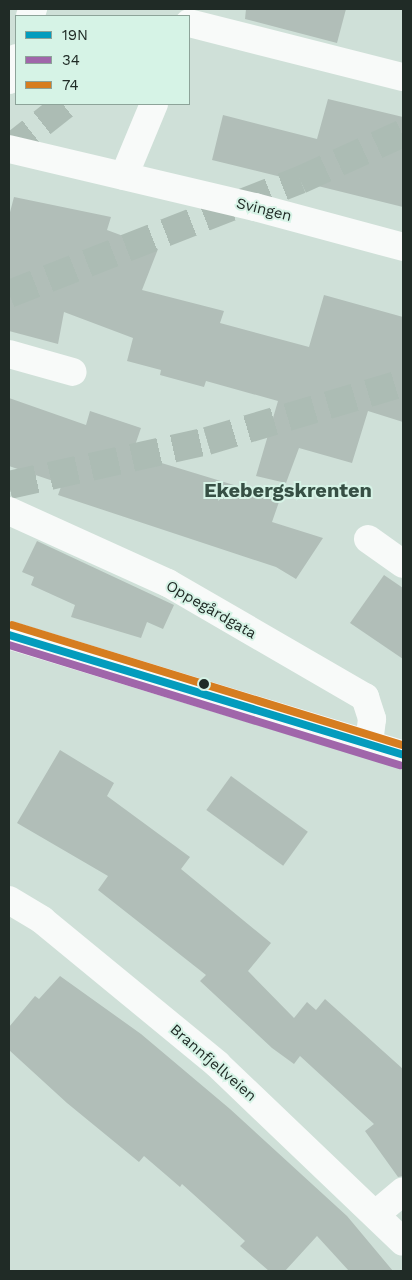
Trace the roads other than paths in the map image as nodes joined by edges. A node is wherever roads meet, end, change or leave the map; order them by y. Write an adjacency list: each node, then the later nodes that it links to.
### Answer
1 (190, 23): 3 (street)
2 (15, 61): 4 (street)
3 (403, 77)
4 (9, 80)
5 (154, 105): 7 (street)
6 (9, 149): 7 (street, Svingen)
7 (124, 176): 8 (street, Svingen)
8 (403, 247)
9 (9, 354): 10 (street)
10 (73, 372)
11 (9, 511): 15 (street, Oppegårdgata)
12 (368, 539): 13 (street)
13 (403, 564)
14 (9, 635): 15 (street)
15 (369, 744): 16 (street)
16 (403, 755)
17 (9, 900): 19 (street, Brannfjellveien)
18 (403, 1191): 19 (street)
19 (376, 1214): 20 (street, Brannfjellveien)
20 (403, 1242)

